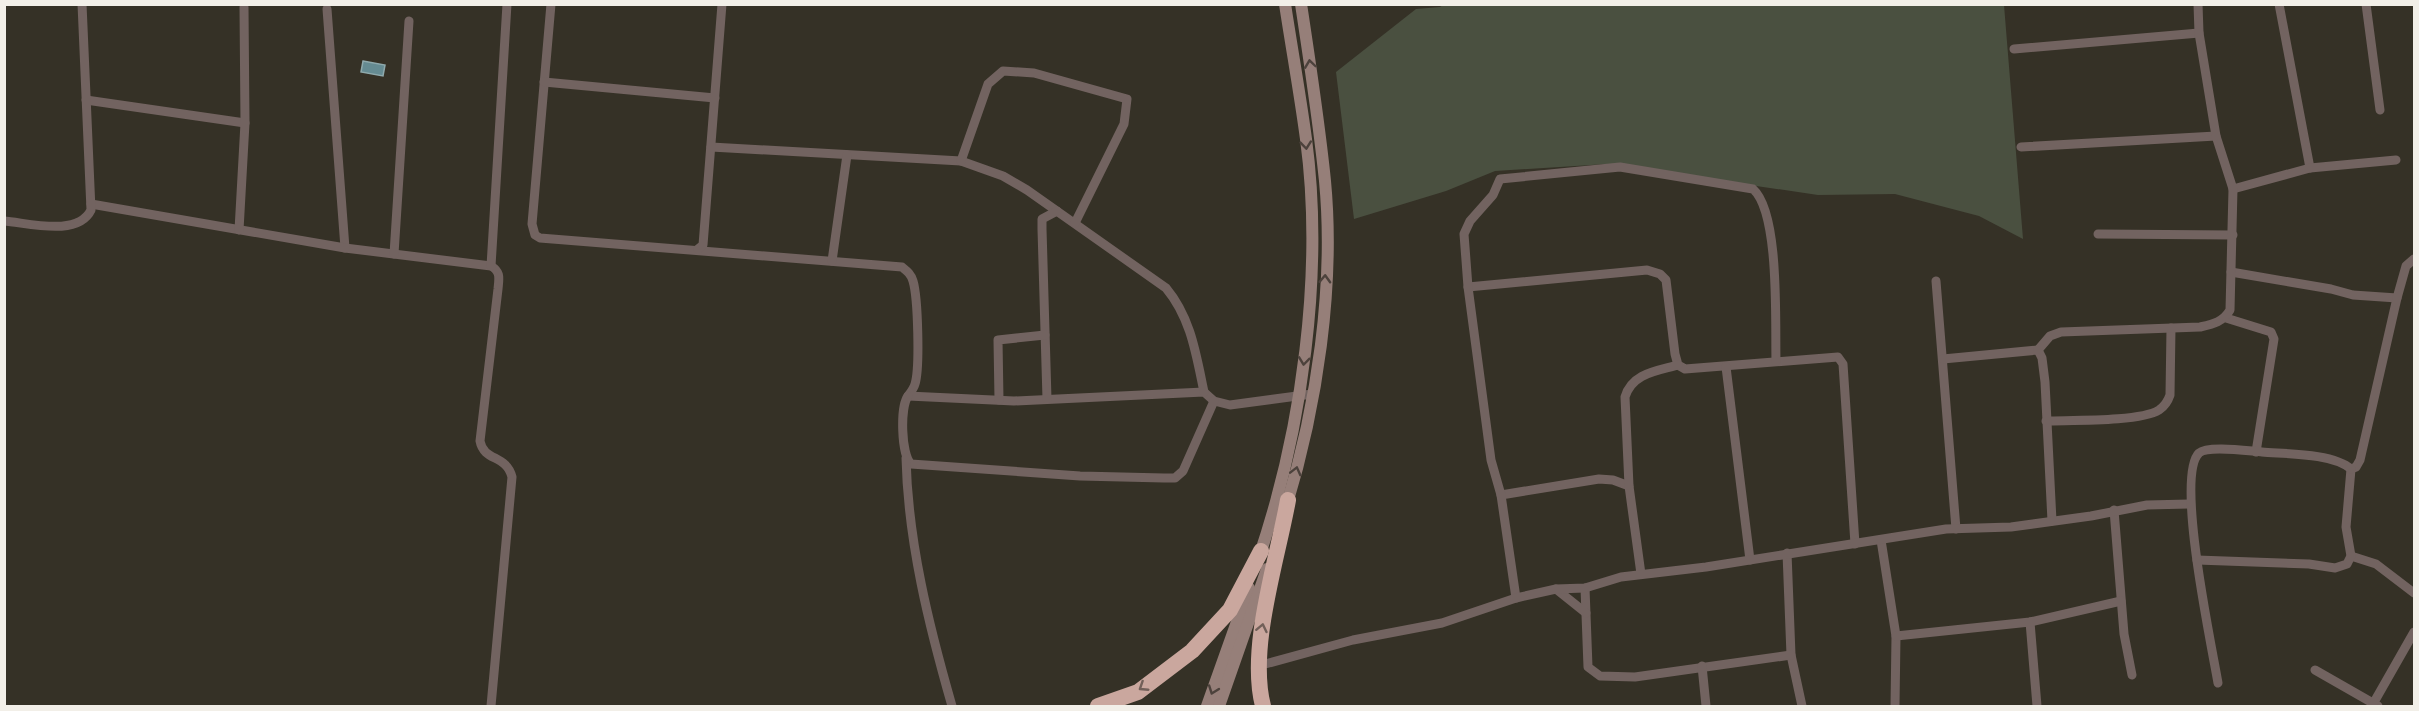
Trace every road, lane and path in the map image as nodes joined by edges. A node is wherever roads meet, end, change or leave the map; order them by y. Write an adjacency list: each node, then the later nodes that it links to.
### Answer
1 (82, 4): 17 (street)
2 (507, 4): 44 (street)
3 (551, 4): 15 (street)
4 (722, 4): 16 (street)
5 (1285, 4): 19 (street)
6 (1301, 4): 18 (street, one-way to 6)
7 (2198, 4): 13 (street)
8 (2279, 4): 28 (street)
9 (2366, 4): 20 (street)
10 (244, 7): 21 (street)
11 (327, 9): 39 (street)
12 (409, 21): 41 (street)
13 (2199, 33): 14 (street); 22 (street)
14 (2014, 49)
15 (544, 82): 16 (street); 40 (street)
16 (715, 98): 23 (street)
17 (86, 100): 21 (street); 30 (street)
18 (1315, 100): 19 (street); 31 (street)
19 (1299, 101): 32 (street, one-way to 32)
20 (2380, 110)
21 (245, 123): 36 (street)
22 (2216, 136): 24 (street); 29 (street)
23 (711, 147): 25 (street); 40 (street)
24 (2021, 147)
25 (847, 155): 27 (street); 43 (street)
26 (2396, 160): 28 (street)
27 (960, 161): 33 (street); 35 (street)
28 (2310, 168): 29 (street)
29 (2233, 189): 38 (street)
30 (90, 204): 34 (street); 36 (street)
31 (1326, 205): 32 (street); 58 (street, one-way to 31)
32 (1311, 206): 60 (street, one-way to 60)
33 (1057, 211): 35 (street); 51 (street)
34 (4, 221)
35 (1075, 223): 57 (street)
36 (239, 230): 39 (street)
37 (2098, 234): 38 (street)
38 (2232, 235): 45 (street)
39 (345, 248): 41 (street)
40 (698, 249): 43 (street)
41 (394, 254): 44 (street)
42 (2415, 259): 48 (street)
43 (832, 261): 59 (street)
44 (491, 266): 99 (street)
45 (2231, 272): 48 (street); 49 (street)
46 (1936, 281): 53 (street)
47 (1468, 286): 54 (street); 55 (street); 69 (street)
48 (2397, 298): 67 (street)
49 (2226, 318): 50 (street); 65 (street)
50 (2171, 328): 52 (street); 64 (street)
51 (1045, 335): 61 (street); 62 (street)
52 (2038, 350): 53 (street); 64 (street)
53 (1943, 359): 74 (street)
54 (1776, 362): 56 (street); 76 (street)
55 (1678, 365): 56 (street); 68 (street)
56 (1726, 366): 80 (street)
57 (1204, 392): 61 (street); 63 (street)
58 (1312, 394): 60 (street); 70 (street, one-way to 58)
59 (908, 396): 62 (street); 66 (street)
60 (1299, 397): 63 (street); 77 (street)
61 (1047, 399): 62 (street)
62 (999, 400)
63 (1214, 400): 66 (street)
64 (2046, 421): 73 (street)
65 (2256, 452): 67 (street); 71 (street)
66 (906, 458): 100 (street)
67 (2351, 469): 79 (street)
68 (1629, 486): 69 (street); 82 (street)
69 (1501, 495): 86 (street)
70 (1288, 500): 93 (highway, one-way to 70); 103 (street)
71 (2189, 504): 72 (street); 81 (street)
72 (2114, 510): 73 (street); 87 (street)
73 (2052, 521): 74 (street)
74 (1956, 529): 75 (street)
75 (1881, 540): 76 (street); 91 (street)
76 (1855, 543): 78 (street)
77 (1261, 551): 101 (highway, one-way to 101); 102 (street, one-way to 102)
78 (1787, 553): 80 (street); 92 (street)
79 (2350, 556): 81 (street); 85 (street)
80 (1750, 560): 82 (street)
81 (2197, 560): 97 (street)
82 (1641, 574): 83 (street)
83 (1585, 588): 84 (street); 88 (street)
84 (1556, 589): 86 (street); 88 (street)
85 (2415, 593)
86 (1516, 598): 93 (street)
87 (2121, 601): 89 (street); 96 (street)
88 (1586, 613): 94 (street)
89 (2030, 622): 91 (street); 108 (street)
90 (2415, 632): 98 (street)
91 (1896, 636): 107 (street)
92 (1791, 655): 94 (street); 106 (street)
93 (1258, 666): 104 (highway)
94 (1702, 666): 105 (street)
95 (2315, 670): 98 (street)
96 (2132, 675)
97 (2218, 683)
98 (2375, 705)
99 (491, 706)
100 (952, 706)
101 (1098, 706)
102 (1207, 706)
103 (1219, 706)
104 (1263, 706)
105 (1706, 706)
106 (1802, 706)
107 (1895, 706)
108 (2037, 706)

